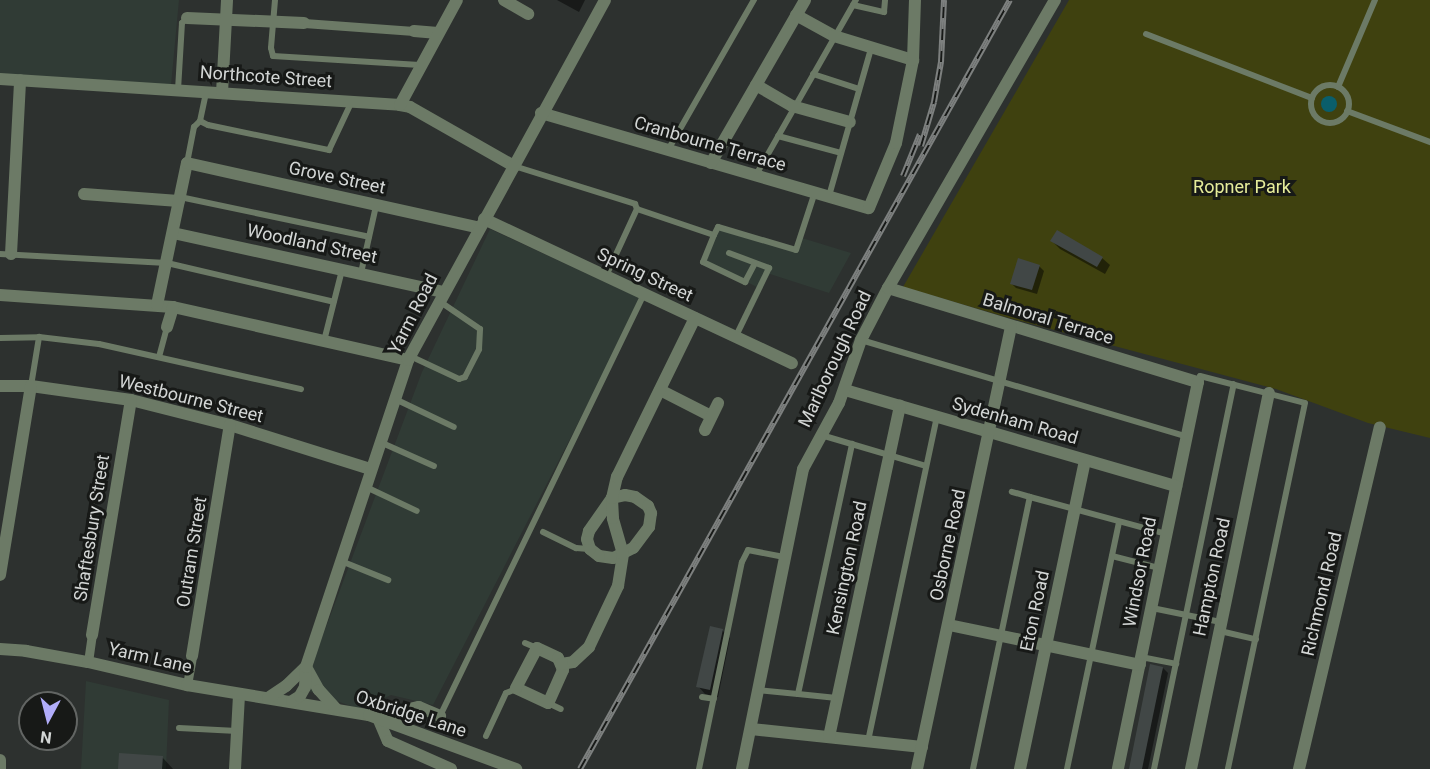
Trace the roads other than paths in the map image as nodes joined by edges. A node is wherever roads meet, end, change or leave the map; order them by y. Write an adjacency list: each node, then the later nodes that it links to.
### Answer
1 (227, 0): 16 (street)
2 (275, 0): 17 (lane)
3 (458, 0): 20 (street)
4 (504, 0): 13 (street)
5 (605, 0): 40 (street, Yarm Road)
6 (754, 0): 45 (lane)
7 (805, 0): 14 (street)
8 (885, 0): 12 (lane)
9 (915, 0): 24 (street)
10 (1055, 0): 68 (street, Marlborough Road)
11 (1375, 0): 30 (lane)
12 (854, 2): 22 (lane)
13 (528, 14)
14 (796, 15): 22 (street); 29 (street)
15 (187, 18): 16 (street); 32 (lane)
16 (225, 19): 17 (street); 34 (street)
17 (274, 21): 18 (street); 25 (lane)
18 (304, 23): 19 (street)
19 (414, 31): 20 (street)
20 (438, 33): 25 (street)
21 (1146, 34): 35 (lane)
22 (834, 36): 23 (street); 26 (lane)
23 (871, 48): 24 (street); 31 (lane)
24 (913, 60): 53 (street, Cranbourne Terrace)
25 (420, 65): 37 (street)
26 (813, 74): 31 (lane); 38 (lane)
27 (0, 79): 28 (street, Northcote Street)
28 (21, 80): 32 (street, Northcote Street); 62 (street)
29 (756, 85): 38 (street); 47 (street)
30 (1338, 87): 35 (lane); 39 (lane)
31 (859, 88): 42 (lane)
32 (178, 90): 33 (street, Northcote Street)
33 (206, 92): 34 (street, Northcote Street); 41 (lane)
34 (222, 93): 36 (street, Northcote Street)
35 (1312, 98): 39 (lane)
36 (351, 101): 37 (street, Northcote Street); 41 (lane)
37 (400, 105): 49 (street, Northcote Street)
38 (794, 106): 42 (street); 43 (lane)
39 (1347, 111): 44 (lane)
40 (541, 113): 45 (street, Cranbourne Terrace); 49 (street, Yarm Road)
41 (200, 121): 48 (lane)
42 (850, 122): 46 (lane)
43 (778, 136): 46 (lane); 50 (lane)
44 (1430, 142)
45 (668, 150): 47 (street, Cranbourne Terrace)
46 (841, 153): 53 (lane)
47 (711, 163): 50 (street, Cranbourne Terrace)
48 (187, 164): 54 (street); 55 (street, Grove Street)
49 (514, 166): 56 (lane); 57 (street, Yarm Road)
50 (756, 176): 51 (street, Cranbourne Terrace)
51 (814, 192): 53 (street, Cranbourne Terrace); 59 (lane)
52 (84, 194): 54 (street)
53 (829, 196)
54 (180, 199): 58 (street); 60 (lane)
55 (376, 206): 57 (street, Grove Street); 60 (lane)
56 (637, 210): 59 (lane); 67 (lane)
57 (482, 223): 67 (street, Spring Street); 71 (street, Yarm Road)
58 (173, 233): 64 (street); 65 (street, Woodland Street)
59 (714, 235): 63 (lane)
60 (369, 237): 66 (lane)
61 (729, 253): 63 (lane)
62 (5, 254): 64 (lane)
63 (755, 262): 78 (lane)
64 (166, 263): 72 (lane); 73 (street)
65 (342, 269): 66 (street, Woodland Street); 72 (lane)
66 (361, 273): 71 (street, Woodland Street)
67 (606, 277): 69 (street, Spring Street)
68 (888, 288): 77 (street, Balmoral Terrace); 81 (street, Marlborough Road)
69 (644, 294): 75 (street, Spring Street); 164 (lane)
70 (0, 295): 73 (street)
71 (441, 296): 84 (street, Yarm Road); 84 (lane)
72 (334, 302): 82 (lane)
73 (157, 305): 74 (street)
74 (173, 307): 76 (street); 82 (street)
75 (695, 318): 78 (street, Spring Street); 92 (street)
76 (166, 327): 83 (lane)
77 (1011, 327): 86 (street, Osborne Road); 87 (street, Balmoral Terrace)
78 (736, 336): 85 (street, Spring Street)
79 (39, 337): 80 (lane); 83 (lane); 90 (lane)
80 (0, 338)
81 (861, 340): 86 (lane); 93 (street, Marlborough Road)
82 (324, 341): 84 (street)
83 (159, 357): 91 (lane)
84 (409, 358): 95 (street, Yarm Road)
85 (792, 363)
86 (1000, 381): 105 (street, Osborne Road); 107 (lane)
87 (1198, 382): 88 (lane); 107 (street, Windsor Road)
88 (1234, 384): 94 (lane); 134 (lane)
89 (0, 386): 90 (street, Westbourne Street)
90 (31, 386): 96 (street, Westbourne Street); 131 (street)
91 (301, 389)
92 (660, 390): 99 (street); 119 (street)
93 (845, 390): 98 (street, Sydenham Road); 106 (street, Marlborough Road)
94 (1269, 393): 136 (street, Hampton Road); 139 (lane)
95 (394, 399): 102 (lane); 108 (street, Yarm Road)
96 (131, 400): 101 (street, Westbourne Street); 137 (street, Shaftesbury Street)
97 (718, 403): 99 (street)
98 (900, 406): 100 (street, Sydenham Road); 110 (street, Kensington Road)
99 (711, 416): 104 (street)
100 (937, 417): 105 (street, Sydenham Road); 113 (lane)
101 (230, 425): 114 (street, Westbourne Street); 144 (street, Outram Street)
102 (454, 427)
103 (1380, 427): 189 (street, Richmond Road)
104 (705, 430)
105 (990, 432): 111 (street, Sydenham Road); 135 (street, Osborne Road)
106 (821, 435): 109 (lane); 128 (street, Marlborough Road)
107 (1187, 436): 116 (street, Windsor Road)
108 (380, 441): 112 (lane); 114 (street, Yarm Road)
109 (852, 444): 110 (lane); 155 (lane)
110 (889, 455): 113 (lane); 158 (street, Kensington Road)
111 (1084, 461): 116 (street, Sydenham Road); 120 (street, Eton Road)
112 (434, 466)
113 (926, 466): 172 (lane)
114 (370, 469): 115 (street, Yarm Road)
115 (365, 486): 121 (lane); 129 (street, Yarm Road)
116 (1176, 486): 124 (street, Windsor Road)
117 (1012, 492): 118 (lane)
118 (1030, 497): 120 (lane); 138 (lane)
119 (612, 498): 125 (street); 126 (street); 126 (street)
120 (1074, 510): 122 (lane); 141 (street, Eton Road)
121 (417, 511)
122 (1119, 522): 124 (lane); 127 (lane)
123 (543, 532): 125 (lane)
124 (1166, 534): 130 (street, Windsor Road)
125 (590, 549): 126 (street)
126 (622, 554): 148 (street)
127 (1112, 556): 130 (lane); 145 (lane)
128 (785, 557): 153 (street, Marlborough Road); 159 (lane)
129 (340, 560): 132 (lane); 150 (street, Yarm Road)
130 (1159, 568): 133 (street, Windsor Road)
131 (0, 576)
132 (388, 580)
133 (1151, 608): 134 (lane); 146 (street, Windsor Road)
134 (1187, 616): 136 (lane); 149 (lane)
135 (949, 625): 138 (street); 173 (street, Osborne Road)
136 (1220, 627): 139 (lane); 187 (street, Hampton Road)
137 (92, 635): 147 (street, Shaftesbury Street)
138 (1000, 636): 141 (street); 182 (lane)
139 (1256, 639): 188 (lane)
140 (525, 643): 142 (lane)
141 (1047, 646): 145 (street); 183 (street, Eton Road)
142 (537, 648): 148 (street); 152 (street)
143 (0, 650): 147 (street, Yarm Lane)
144 (192, 656): 151 (street, Outram Street)
145 (1091, 656): 146 (street); 184 (lane)
146 (1140, 661): 149 (lane); 185 (street, Windsor Road)
147 (88, 662): 151 (street, Yarm Lane)
148 (561, 664): 161 (street)
149 (1176, 664): 186 (lane)
150 (306, 667): 157 (street, Yarm Road); 160 (street, Yarm Road); 162 (street)
151 (187, 685): 154 (street, Yarm Lane)
152 (516, 688): 161 (street); 170 (lane)
153 (758, 690): 155 (lane); 168 (street, Marlborough Road)
154 (239, 694): 157 (street, Yarm Lane); 169 (street)
155 (798, 694): 158 (lane)
156 (702, 697): 159 (lane)
157 (268, 698): 160 (street, Yarm Lane)
158 (837, 698): 171 (street, Kensington Road)
159 (714, 699): 179 (lane)
160 (292, 701): 162 (street, Oxbridge Lane)
161 (548, 703): 163 (lane)
162 (336, 709): 165 (street, Oxbridge Lane)
163 (561, 710)
164 (440, 716): 166 (street)
165 (378, 718): 166 (street, Oxbridge Lane); 177 (street)
166 (392, 723): 178 (street, Oxbridge Lane)
167 (179, 728): 169 (lane)
168 (751, 729): 171 (street); 180 (street, Marlborough Road)
169 (237, 731): 176 (street)
170 (486, 736)
171 (829, 737): 172 (street)
172 (868, 741): 173 (street)
173 (922, 747): 181 (street, Osborne Road)
174 (0, 760): 175 (street)
175 (0, 769)
176 (235, 769)
177 (451, 769)
178 (516, 769)
179 (699, 769)
180 (743, 769)
181 (917, 769)
182 (973, 769)
183 (1020, 769)
184 (1067, 769)
185 (1118, 769)
186 (1154, 769)
187 (1191, 769)
188 (1228, 769)
189 (1299, 769)

